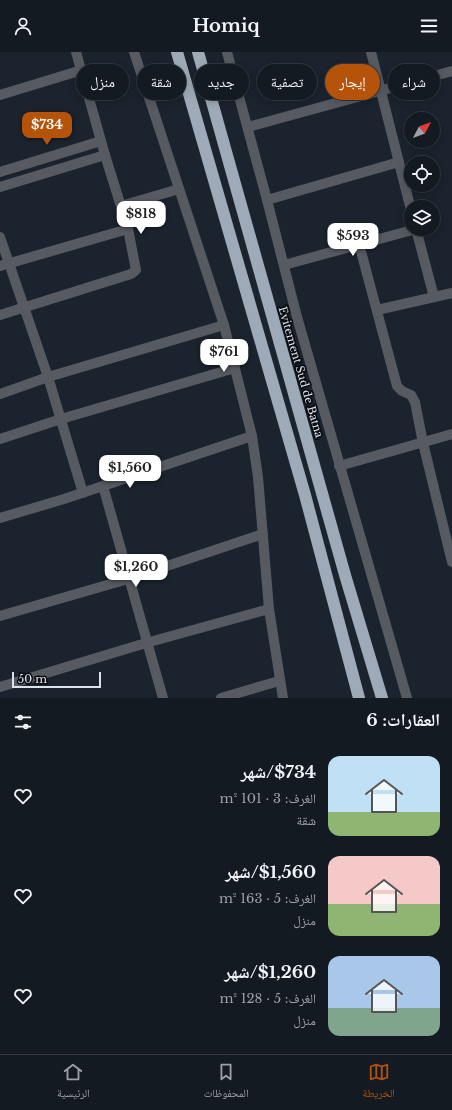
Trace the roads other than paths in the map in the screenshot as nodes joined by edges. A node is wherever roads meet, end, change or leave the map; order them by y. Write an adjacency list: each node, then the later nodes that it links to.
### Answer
1 (76, 52): 7 (street)
2 (134, 52): 19 (street)
3 (177, 52): 59 (highway)
4 (198, 52): 60 (highway, Evitement Sud de Batna)
5 (227, 52): 13 (street)
6 (371, 52): 10 (street)
7 (80, 64)
8 (452, 71): 10 (street)
9 (76, 72): 11 (street)
10 (382, 91): 13 (street); 16 (street)
11 (0, 96)
12 (90, 100): 14 (street)
13 (248, 127): 20 (street)
14 (101, 141): 15 (street); 17 (street)
15 (104, 155): 18 (street); 22 (street)
16 (399, 162): 20 (street); 21 (street)
17 (0, 172)
18 (0, 187)
19 (179, 189): 22 (street); 35 (street)
20 (267, 200): 29 (street)
21 (408, 200)
22 (121, 206): 23 (street)
23 (128, 229): 28 (street); 32 (street)
24 (404, 232): 27 (street)
25 (418, 236): 31 (street)
26 (0, 237): 28 (street)
27 (359, 244): 29 (street); 33 (street)
28 (4, 265): 32 (street)
29 (284, 265): 44 (street)
30 (452, 293): 31 (street)
31 (434, 297): 33 (street)
32 (24, 308): 34 (street); 37 (street)
33 (377, 310): 43 (street)
34 (0, 316)
35 (224, 325): 36 (street); 37 (street)
36 (235, 368): 39 (street); 41 (street)
37 (48, 377): 38 (street); 39 (street)
38 (0, 394)
39 (61, 419): 42 (street); 46 (street)
40 (452, 434): 43 (street)
41 (252, 436): 45 (street); 48 (street)
42 (0, 439)
43 (423, 443): 44 (street); 49 (street)
44 (339, 466): 61 (street)
45 (103, 486): 46 (street); 50 (street)
46 (83, 493): 47 (street)
47 (0, 518)
48 (263, 534): 50 (street); 51 (street)
49 (452, 562)
50 (128, 579): 52 (street); 53 (street)
51 (270, 610): 53 (street); 54 (street)
52 (0, 616)
53 (146, 643): 55 (street); 56 (street)
54 (280, 681): 57 (street); 58 (street)
55 (0, 687)
56 (163, 698)
57 (221, 698)
58 (283, 698)
59 (359, 698)
60 (382, 698)
61 (407, 698)

